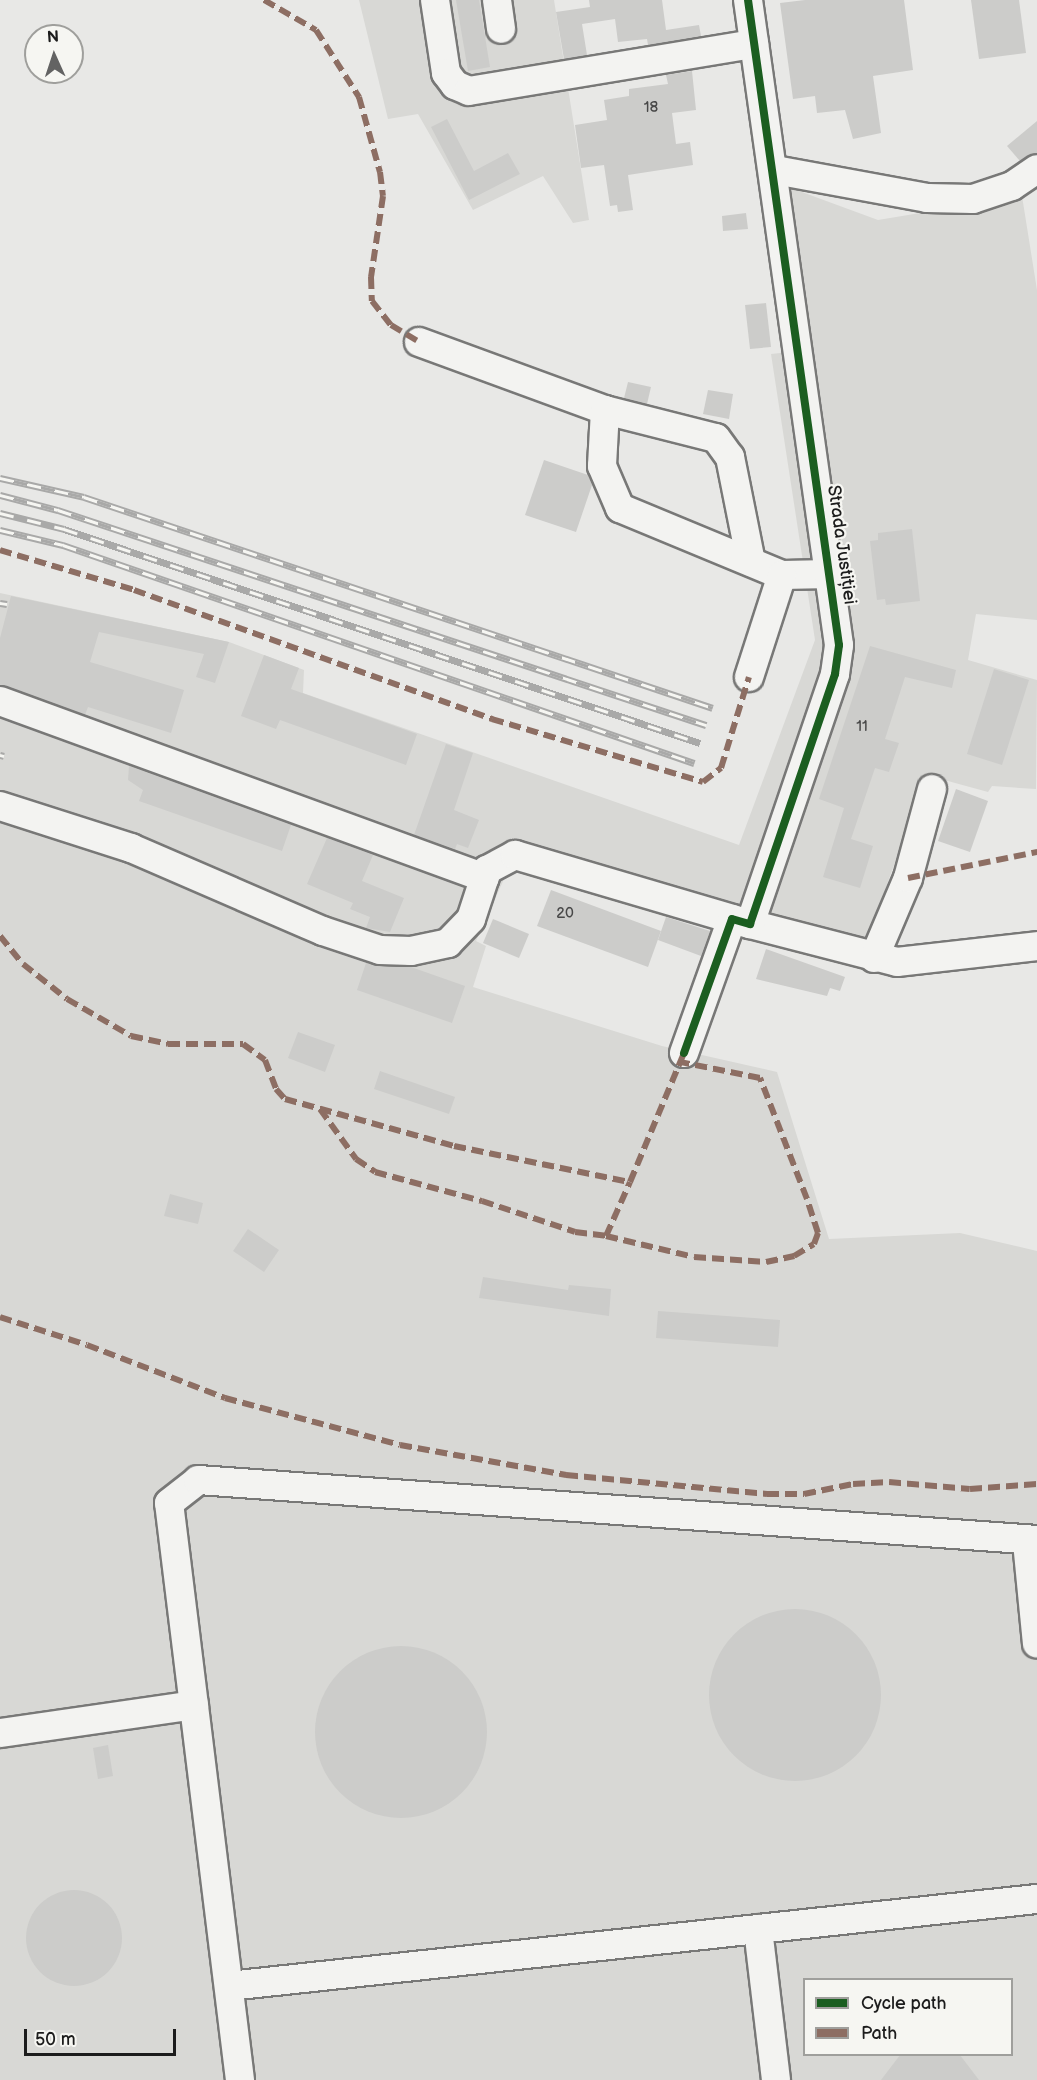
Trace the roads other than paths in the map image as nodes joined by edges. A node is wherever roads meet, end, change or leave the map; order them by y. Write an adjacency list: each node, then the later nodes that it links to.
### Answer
1 (435, 0): 5 (street)
2 (497, 0): 4 (street)
3 (748, 0): 5 (street, Strada Justiției)
4 (501, 29)
5 (754, 44): 7 (street, Strada Justiției)
6 (1037, 169): 7 (street)
7 (775, 170): 11 (street, Strada Justiției)
8 (419, 342): 9 (street)
9 (605, 410): 10 (street); 10 (street)
10 (751, 562): 12 (street)
11 (830, 574): 12 (street); 18 (street, Strada Justiției)
12 (782, 575): 13 (street)
13 (749, 677)
14 (0, 701): 17 (street)
15 (932, 789): 20 (street)
16 (0, 806): 17 (street)
17 (485, 878): 18 (street)
18 (741, 921): 20 (street); 21 (street, Strada Justiției)
19 (1037, 946): 20 (street)
20 (874, 958)
21 (684, 1053)
22 (1032, 1541): 23 (street); 24 (street)
23 (1037, 1644)
24 (194, 1705): 25 (street); 28 (street)
25 (0, 1733)
26 (1037, 1899): 27 (street)
27 (758, 1929): 28 (street); 30 (street)
28 (230, 1986): 29 (street)
29 (240, 2080)
30 (776, 2080)

